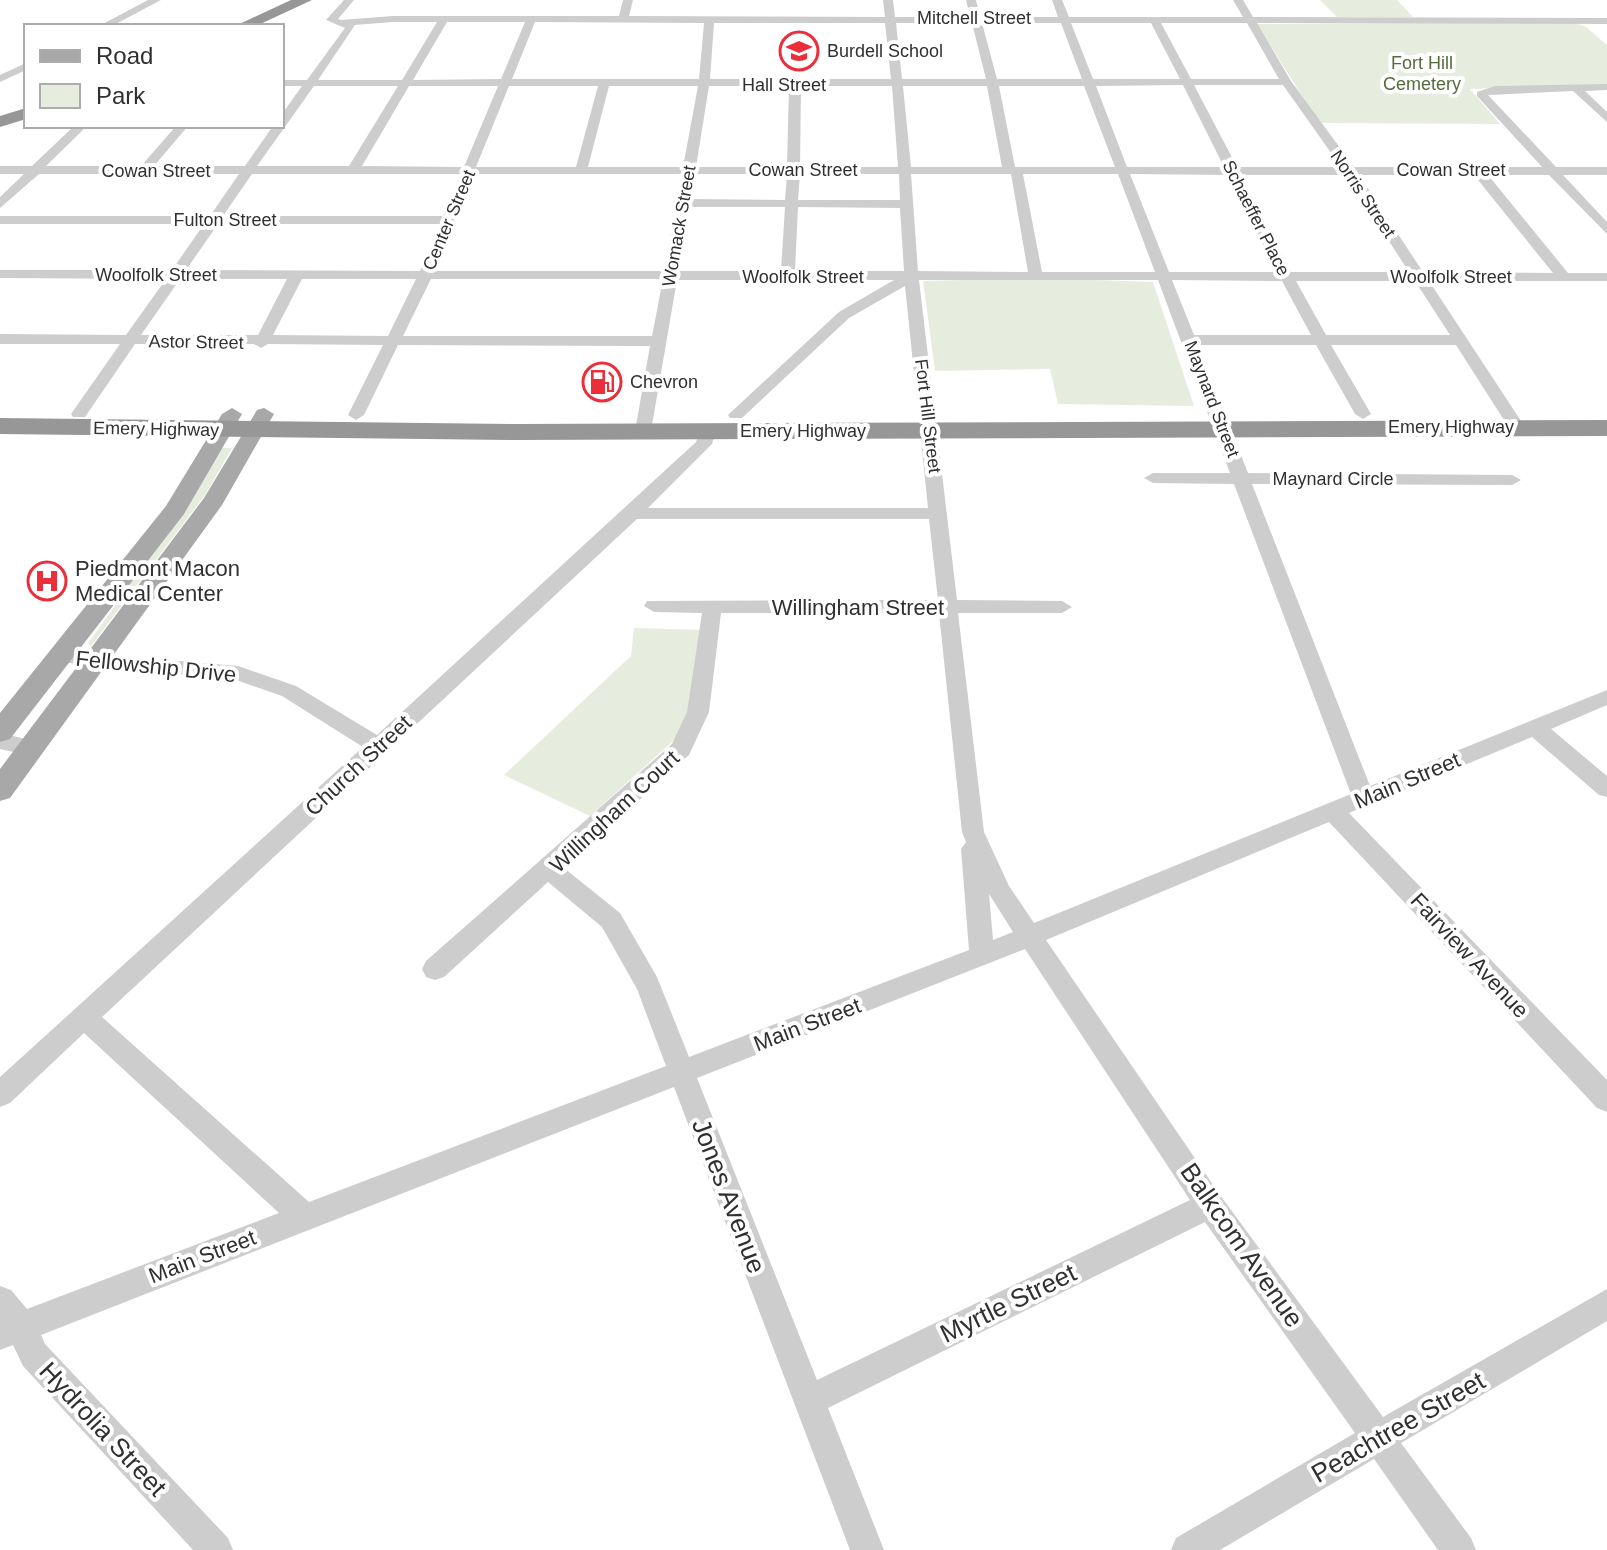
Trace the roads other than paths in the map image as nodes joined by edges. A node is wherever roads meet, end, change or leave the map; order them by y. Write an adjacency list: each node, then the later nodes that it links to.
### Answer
1 (156, 0): 27 (street)
2 (304, 0): 28 (highway)
3 (349, 0): 26 (street)
4 (628, 0): 21 (street)
5 (888, 0): 14 (street, Fort Hill Street)
6 (971, 0): 15 (street)
7 (1057, 0): 17 (street, Maynard Street)
8 (1238, 0): 18 (street, Norris Street)
9 (1325, 9): 19 (street)
10 (1411, 9): 20 (street)
11 (1552, 10): 23 (street)
12 (541, 16): 16 (street, Mitchell Street); 21 (street, Mitchell Street); 37 (street, Center Street)
13 (1156, 16): 17 (street, Mitchell Street); 18 (street, Mitchell Street); 39 (street, Schaeffer Place)
14 (890, 18): 15 (street, Mitchell Street); 22 (street, Mitchell Street); 42 (street, Fort Hill Street)
15 (976, 18): 17 (street, Mitchell Street); 43 (street)
16 (444, 19): 26 (street, Mitchell Street); 36 (street)
17 (1065, 19): 44 (street, Maynard Street)
18 (1248, 19): 19 (street, Mitchell Street); 33 (street, Norris Street)
19 (1333, 19): 20 (street, Mitchell Street)
20 (1419, 19): 23 (street, Mitchell Street)
21 (623, 20): 22 (street, Mitchell Street)
22 (709, 20): 40 (street, Womack Street)
23 (1564, 20): 24 (street, Mitchell Street)
24 (1582, 20): 25 (street, Mitchell Street); 29 (street)
25 (1607, 21)
26 (342, 23): 35 (street)
27 (108, 24)
28 (248, 24)
29 (1595, 30)
30 (24, 67): 31 (street)
31 (0, 80): 32 (street)
32 (24, 82)
33 (1286, 82): 39 (street, Hall Street); 67 (street, Norris Street)
34 (284, 83): 35 (street, Hall Street)
35 (309, 83): 36 (street, Hall Street); 48 (street)
36 (404, 84): 37 (street, Hall Street); 54 (street)
37 (505, 84): 38 (street, Hall Street); 55 (street, Center Street)
38 (604, 84): 40 (street, Hall Street); 57 (street)
39 (1186, 84): 44 (street, Hall Street); 63 (street, Schaeffer Place)
40 (704, 85): 41 (street, Hall Street); 58 (street, Womack Street)
41 (795, 85): 42 (street, Hall Street); 59 (street)
42 (898, 85): 43 (street, Hall Street); 60 (street, Fort Hill Street)
43 (993, 85): 44 (street, Hall Street); 61 (street)
44 (1091, 85): 62 (street, Maynard Street)
45 (1607, 87): 46 (street)
46 (1576, 88): 49 (street); 64 (street)
47 (24, 114): 50 (highway)
48 (284, 118)
49 (1607, 118)
50 (0, 122)
51 (79, 128): 65 (street)
52 (180, 128): 70 (street)
53 (277, 128): 66 (street)
54 (354, 169): 55 (street, Cowan Street); 66 (street, Cowan Street)
55 (471, 169): 57 (street, Cowan Street); 77 (street, Center Street)
56 (0, 170): 65 (street, Cowan Street)
57 (581, 170): 58 (street, Cowan Street)
58 (689, 170): 59 (street, Cowan Street); 71 (street, Womack Street)
59 (796, 170): 60 (street, Cowan Street); 73 (street)
60 (905, 170): 61 (street, Cowan Street); 74 (street, Fort Hill Street)
61 (1012, 170): 62 (street, Cowan Street); 80 (street)
62 (1124, 170): 63 (street, Cowan Street); 85 (street, Maynard Street)
63 (1230, 170): 67 (street, Cowan Street); 86 (street, Schaeffer Place)
64 (1551, 170): 68 (street, Cowan Street); 69 (street, Cowan Street); 78 (street)
65 (32, 171): 70 (street, Cowan Street); 72 (street)
66 (249, 171): 70 (street, Cowan Street); 76 (street)
67 (1350, 171): 68 (street, Cowan Street); 87 (street, Norris Street)
68 (1478, 171): 88 (street)
69 (1607, 171)
70 (143, 172)
71 (683, 203): 73 (street); 90 (street, Womack Street)
72 (0, 204)
73 (791, 204): 74 (street); 91 (street)
74 (907, 204): 84 (street, Fort Hill Street)
75 (0, 220): 76 (street, Fulton Street)
76 (216, 220): 77 (street, Fulton Street); 81 (street)
77 (449, 220): 83 (street, Center Street)
78 (1604, 223)
79 (0, 274): 81 (street, Woolfolk Street)
80 (1036, 275): 84 (street, Woolfolk Street); 85 (street, Woolfolk Street)
81 (177, 276): 82 (street, Woolfolk Street); 98 (street)
82 (296, 276): 83 (street, Woolfolk Street); 100 (street)
83 (425, 276): 90 (street, Woolfolk Street); 101 (street, Center Street)
84 (911, 276): 91 (street, Woolfolk Street); 92 (street, Fort Hill Street); 93 (street)
85 (1165, 276): 86 (street, Woolfolk Street); 95 (street, Maynard Street)
86 (1285, 277): 87 (street, Woolfolk Street); 96 (street, Schaeffer Place)
87 (1419, 277): 88 (street, Woolfolk Street); 97 (street, Norris Street)
88 (1564, 277): 89 (street, Woolfolk Street)
89 (1607, 277)
90 (669, 278): 91 (street, Woolfolk Street); 99 (street, Womack Street)
91 (788, 278)
92 (914, 294): 93 (street); 112 (street, Fort Hill Street)
93 (882, 296): 107 (street)
94 (0, 339): 98 (street, Astor Street)
95 (1189, 340): 96 (street); 108 (street, Maynard Street)
96 (1319, 340): 97 (street); 104 (street, Schaeffer Place)
97 (1458, 340): 109 (street, Norris Street)
98 (129, 341): 100 (street, Astor Street); 103 (street)
99 (658, 341): 101 (street, Astor Street); 113 (street, Womack Street)
100 (261, 343): 101 (street, Astor Street)
101 (392, 343): 106 (street, Center Street)
102 (0, 414): 103 (highway, Emery Highway)
103 (79, 414): 110 (highway, Emery Highway)
104 (1363, 414): 108 (highway, Emery Highway); 109 (highway, Emery Highway)
105 (1607, 414): 109 (highway, Emery Highway)
106 (356, 415): 111 (highway, Emery Highway); 113 (highway, Emery Highway)
107 (736, 415): 112 (highway, Emery Highway); 113 (highway, Emery Highway)
108 (1221, 421): 109 (highway, Emery Highway); 112 (highway, Emery Highway); 118 (street, Maynard Street)
109 (1512, 421): 115 (highway, Emery Highway)
110 (228, 422): 111 (highway, Emery Highway); 114 (highway, Emery Highway); 126 (main road)
111 (260, 422): 113 (highway, Emery Highway); 127 (main road)
112 (930, 423): 116 (highway, Emery Highway); 121 (street, Fort Hill Street)
113 (644, 424): 116 (highway, Emery Highway)
114 (0, 426)
115 (1607, 428)
116 (708, 431): 120 (street, Church Street)
117 (1153, 478): 118 (street, Maynard Circle)
118 (1243, 479): 119 (street, Maynard Circle); 137 (street, Maynard Street)
119 (1512, 480)
120 (632, 513): 121 (street); 132 (street, Church Street)
121 (939, 514): 125 (street, Fort Hill Street)
122 (654, 606): 123 (street, Willingham Street)
123 (712, 607): 125 (street, Willingham Street); 140 (street, Willingham Court)
124 (1062, 607): 125 (street, Willingham Street)
125 (949, 608): 139 (street, Fort Hill Street)
126 (59, 655): 127 (street, Fellowship Drive); 130 (main road)
127 (98, 658): 132 (street, Fellowship Drive); 133 (main road)
128 (1607, 697): 129 (street, Main Street)
129 (1534, 726): 135 (street); 137 (street, Main Street)
130 (0, 732)
131 (0, 741): 133 (street)
132 (378, 746): 144 (street, Church Street)
133 (31, 748): 134 (street); 136 (main road)
134 (0, 752)
135 (1607, 789)
136 (0, 790)
137 (1364, 798): 138 (street, Main Street)
138 (1333, 811): 141 (street, Main Street); 147 (street, Fairview Avenue)
139 (973, 832): 141 (street, Fort Hill Street); 142 (street, Fort Hill Street)
140 (550, 870): 143 (street, Willingham Court); 145 (street, Jones Avenue)
141 (1030, 936): 142 (street, Main Street); 148 (street, Balkcom Avenue)
142 (982, 956): 145 (street, Main Street)
143 (435, 969)
144 (84, 1017): 146 (street, Church Street); 149 (street)
145 (682, 1073): 149 (street, Main Street); 152 (street, Jones Avenue)
146 (0, 1094)
147 (1607, 1099)
148 (1210, 1205): 152 (street, Myrtle Street); 153 (street, Balkcom Avenue)
149 (304, 1217): 151 (street, Main Street)
150 (1607, 1304): 153 (street, Peachtree Street)
151 (7, 1321): 154 (street, Hydrolia Street)
152 (807, 1402): 155 (street, Jones Avenue)
153 (1379, 1439): 156 (street, Peachtree Street); 157 (street, Balkcom Avenue)
154 (216, 1550)
155 (867, 1550)
156 (1188, 1550)
157 (1459, 1550)

